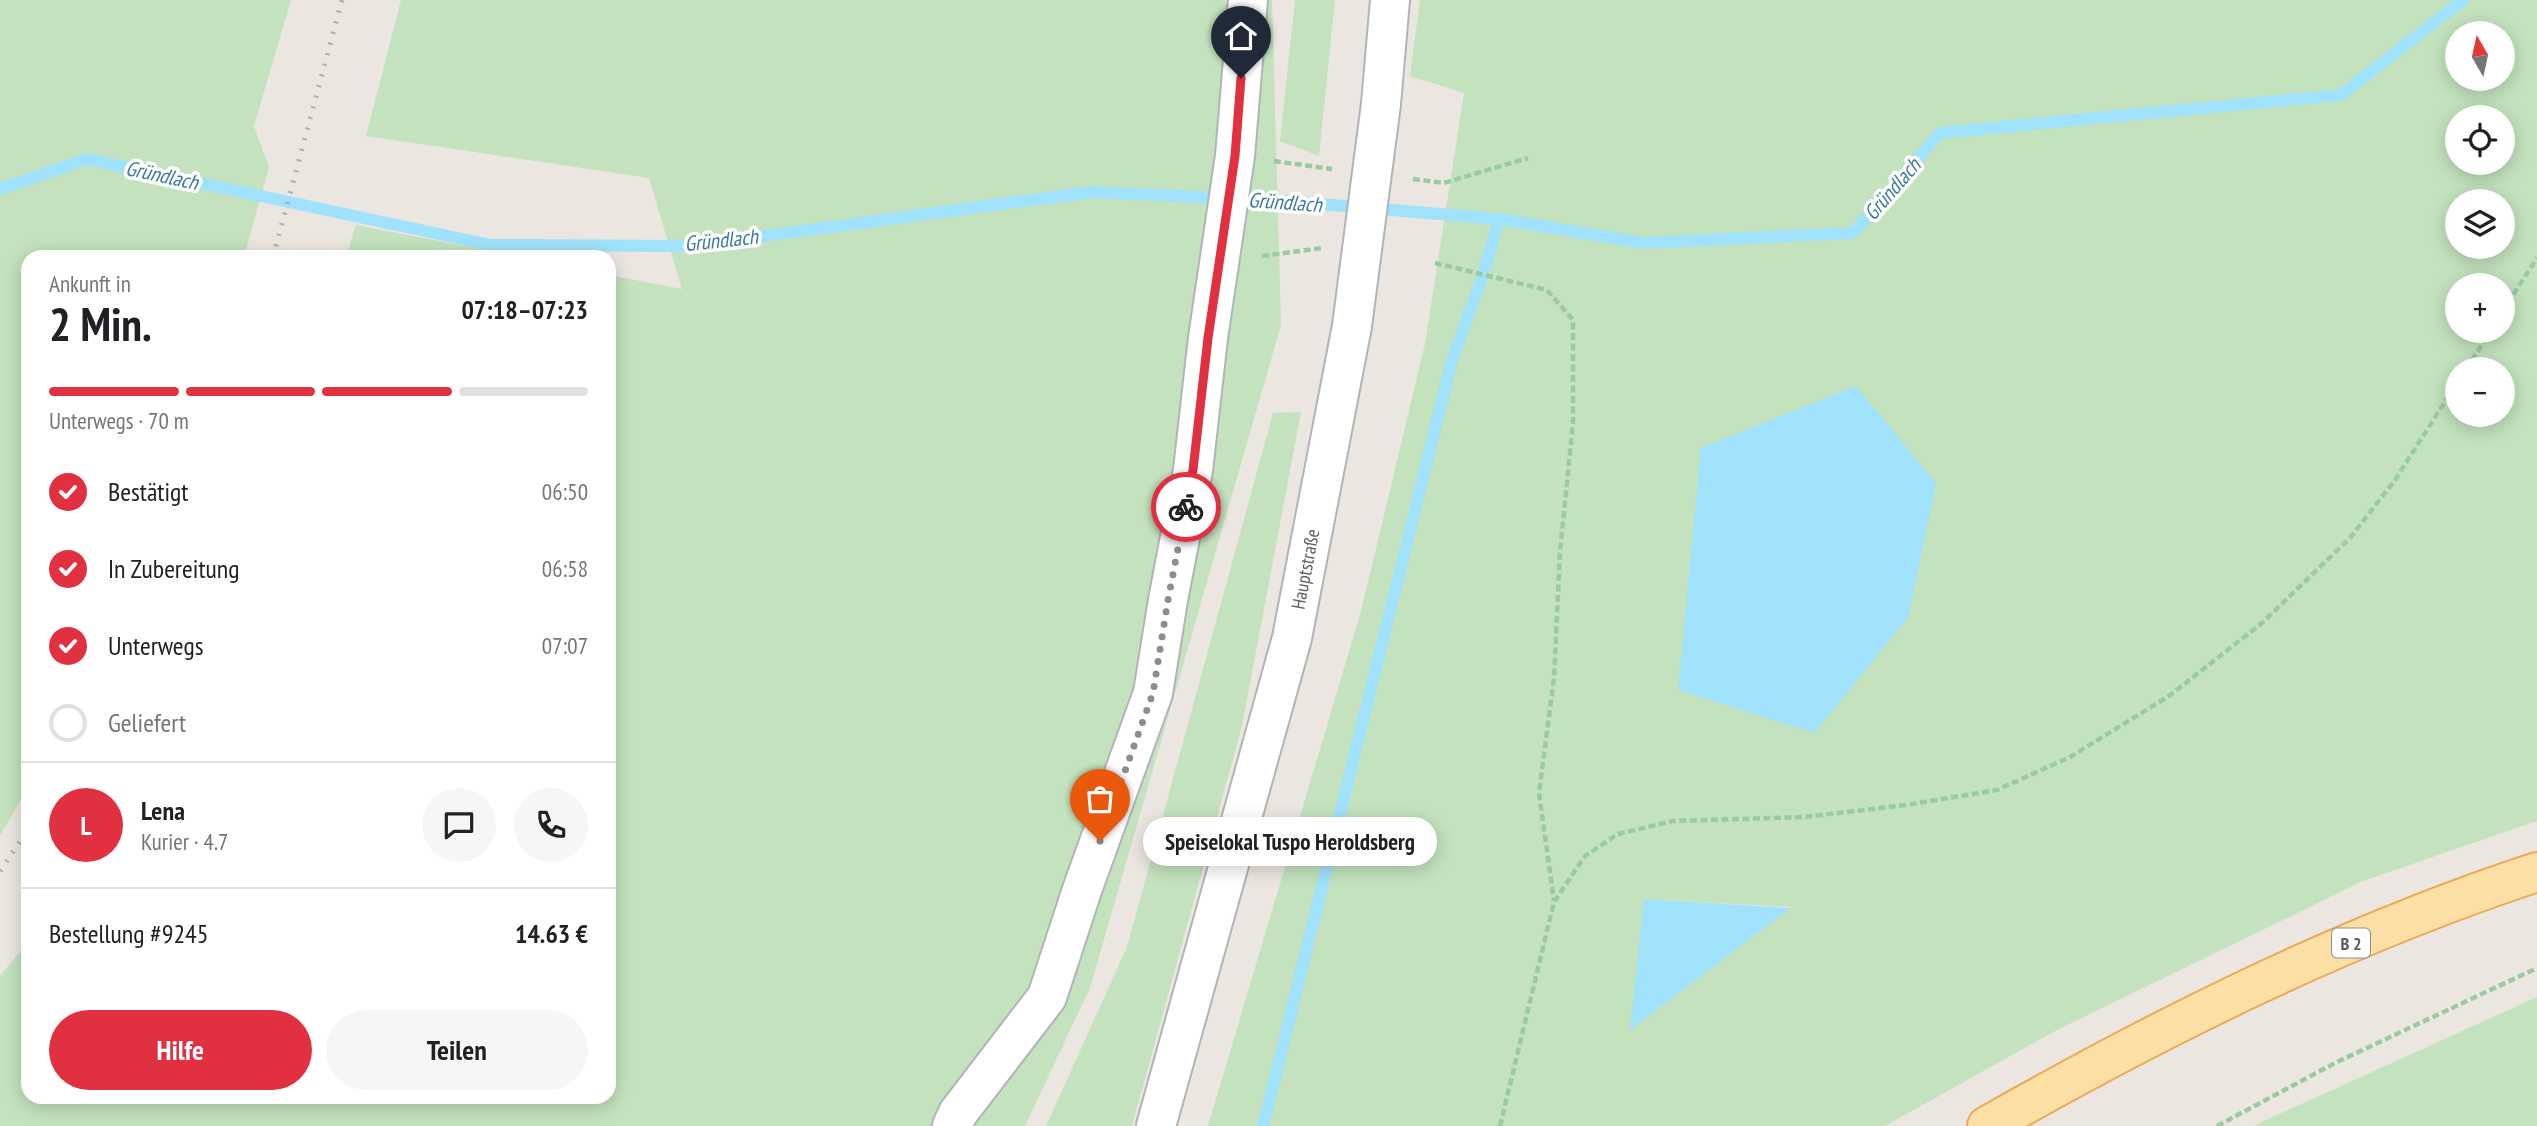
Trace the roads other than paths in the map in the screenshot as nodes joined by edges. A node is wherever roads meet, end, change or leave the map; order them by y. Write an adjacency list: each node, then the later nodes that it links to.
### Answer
1 (1248, 0): 4 (street)
2 (1390, 0): 5 (street, Hauptstraße, bridge)
3 (2537, 872): 6 (main road, B 2)
4 (952, 1126)
5 (1156, 1126)
6 (1987, 1126)

